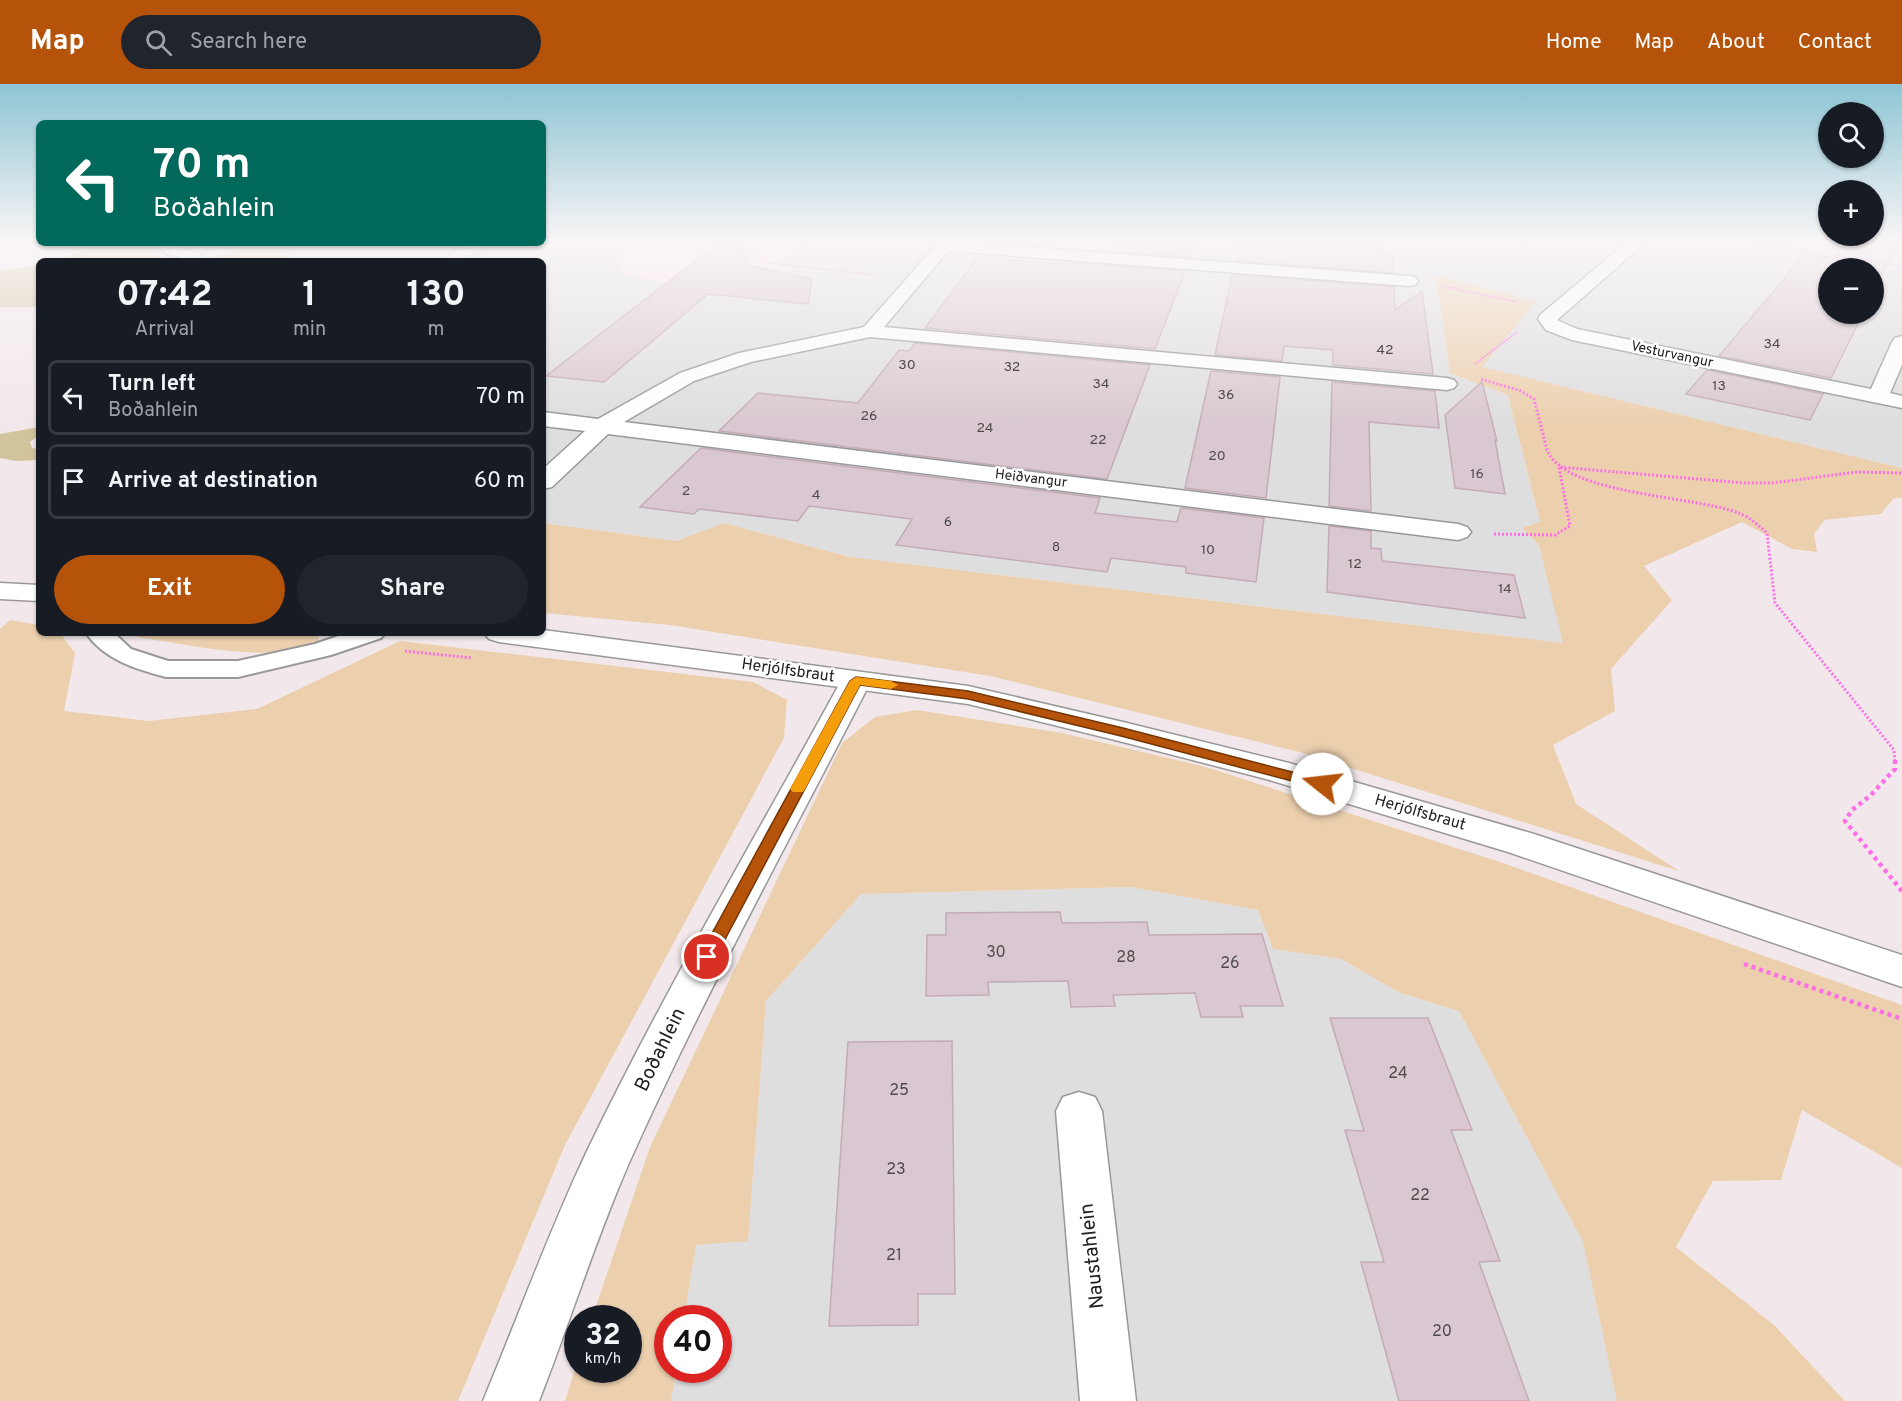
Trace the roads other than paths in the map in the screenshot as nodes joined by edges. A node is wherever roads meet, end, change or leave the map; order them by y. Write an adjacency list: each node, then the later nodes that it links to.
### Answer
1 (895, 302): 3 (street)
2 (1566, 302): 6 (street, Vesturvangur)
3 (870, 331): 5 (street); 9 (street)
4 (1902, 342): 6 (street)
5 (1454, 380)
6 (1878, 397): 7 (street, Vesturvangur)
7 (1902, 402)
8 (546, 419): 9 (street, Heiðvangur)
9 (604, 425): 10 (street); 11 (street, Heiðvangur)
10 (546, 479)
11 (1458, 532)
12 (0, 591): 13 (street)
13 (36, 593)
14 (102, 636): 15 (lane)
15 (364, 636)
16 (521, 636): 17 (street, Herjólfsbraut)
17 (856, 681): 18 (street, Herjólfsbraut); 20 (street, Boðahlein)
18 (1902, 971)
19 (1079, 1111): 21 (street, Naustahlein)
20 (512, 1401)
21 (1108, 1401)

